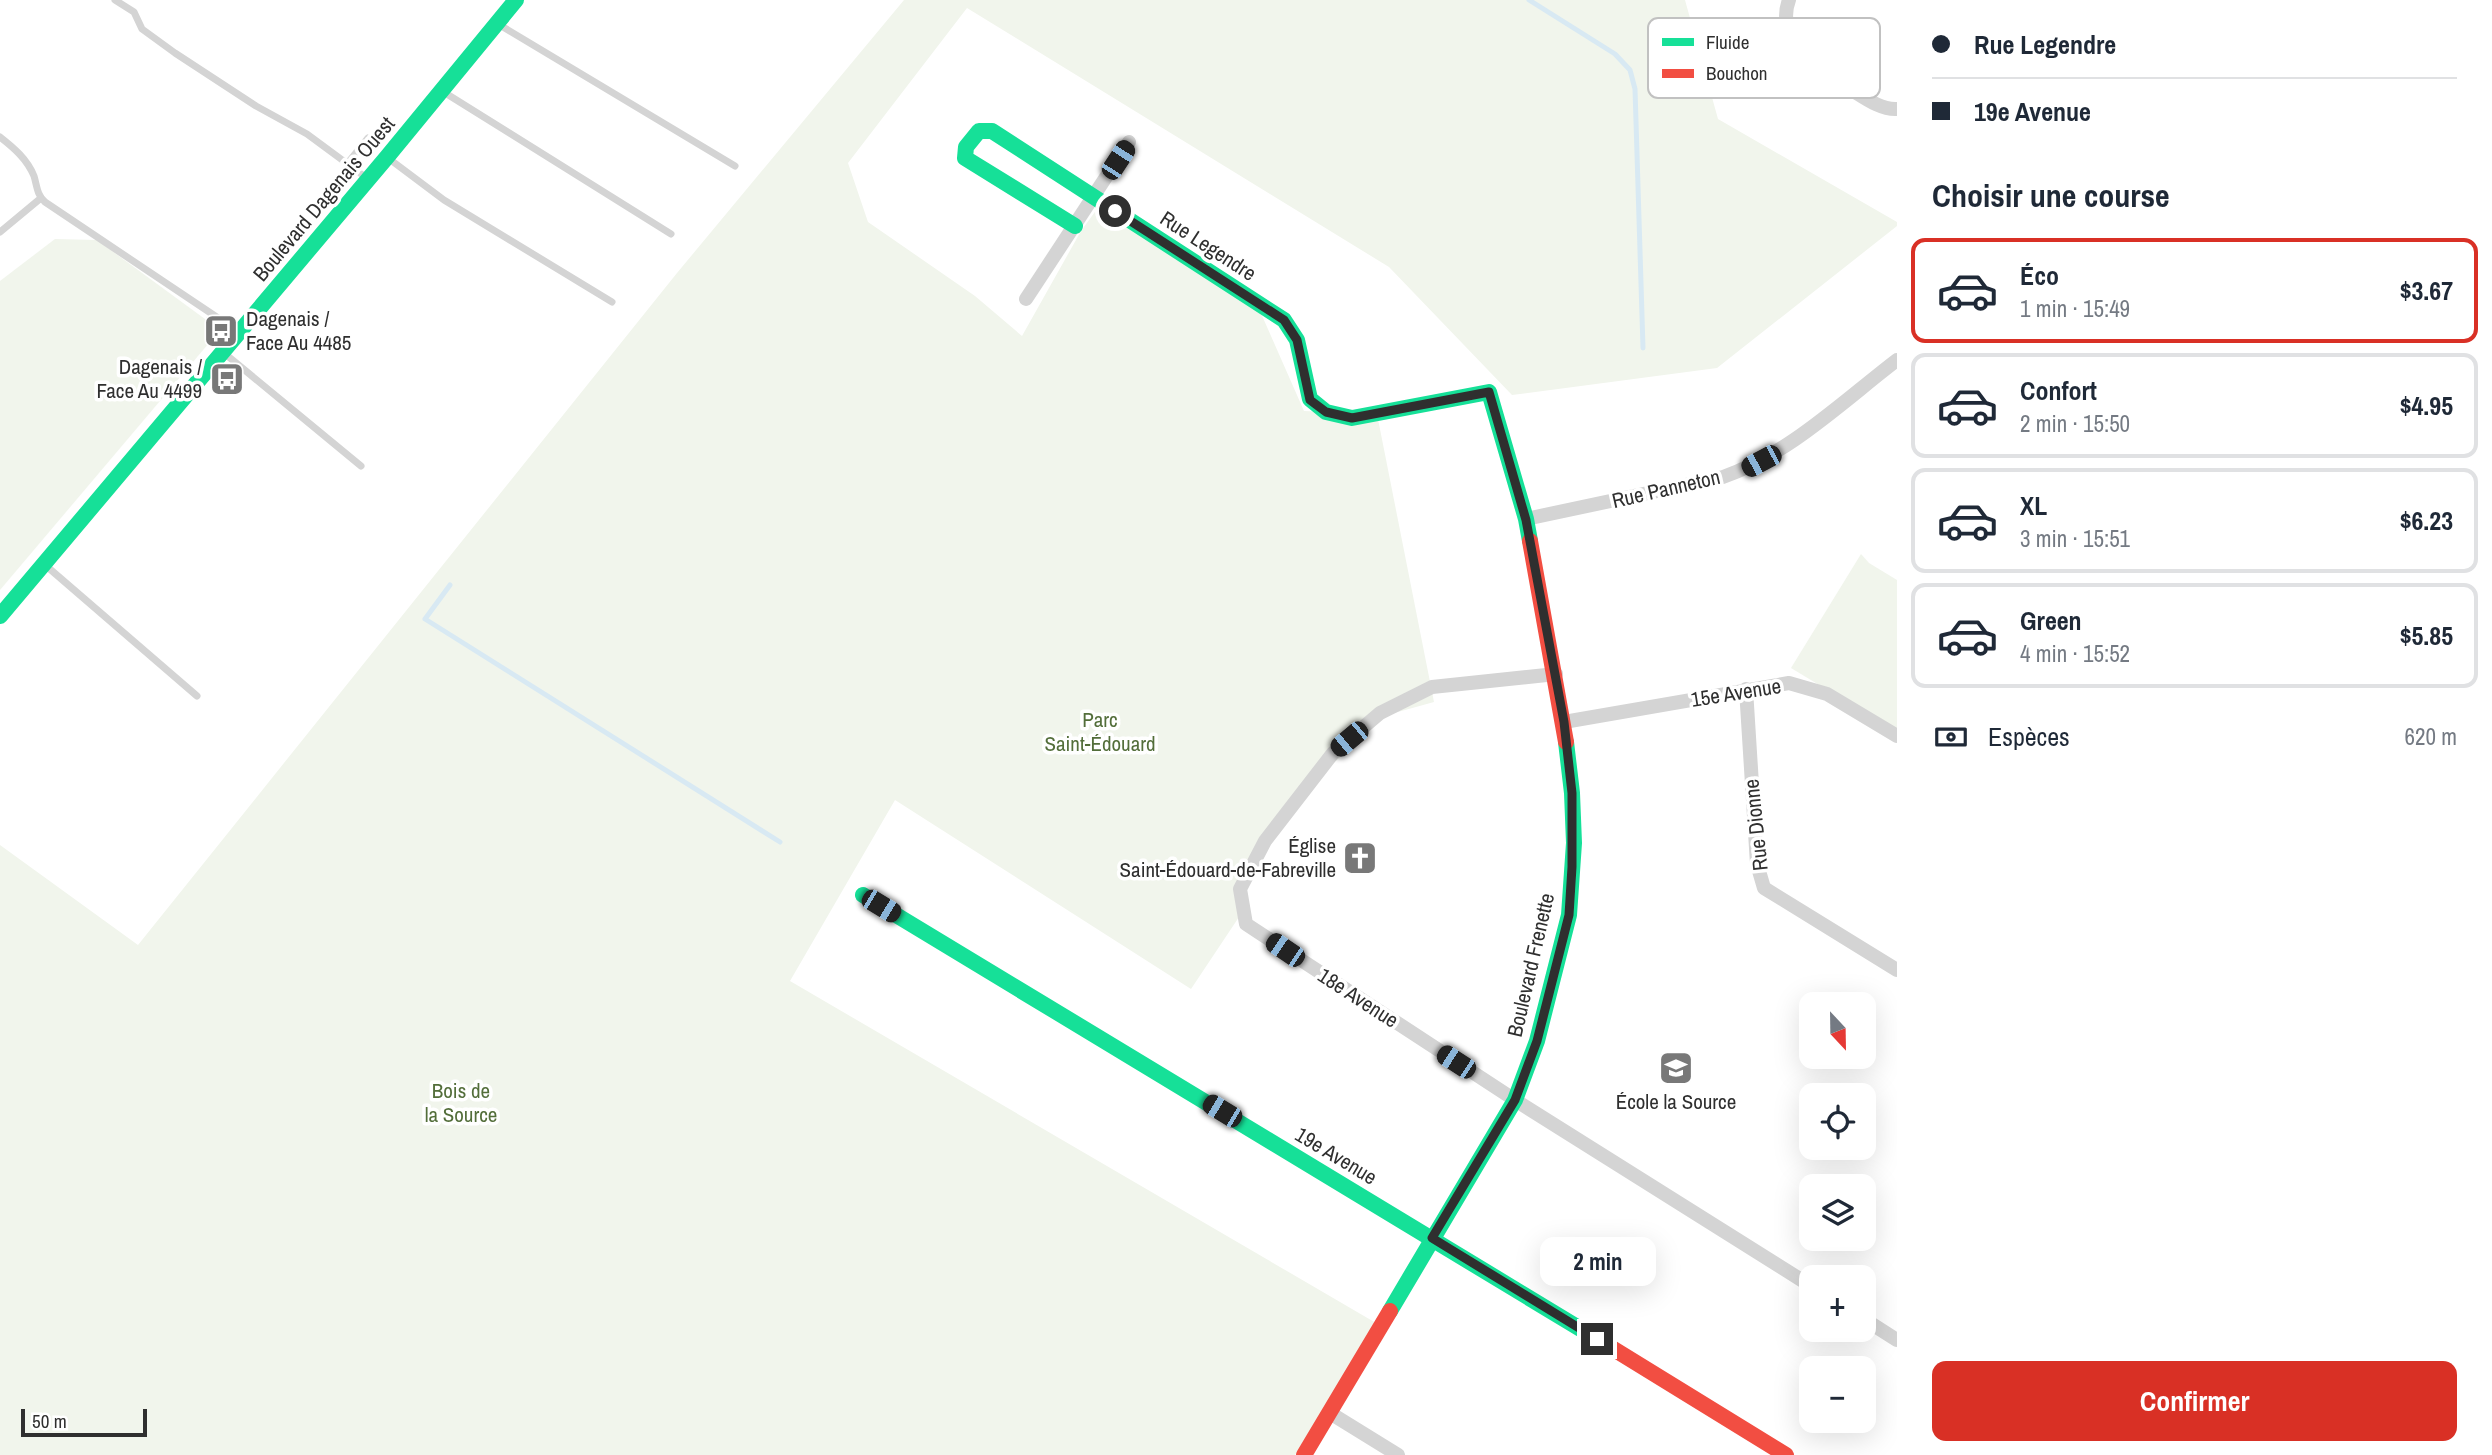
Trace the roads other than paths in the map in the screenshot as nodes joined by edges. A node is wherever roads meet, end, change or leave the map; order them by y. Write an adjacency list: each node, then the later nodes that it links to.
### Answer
1 (115, 0): 13 (lane)
2 (516, 0): 5 (street, Boulevard Dagenais Ouest)
3 (1790, 0): 4 (street)
4 (1787, 18)
5 (497, 23): 6 (street, Boulevard Dagenais Ouest); 14 (lane)
6 (442, 90): 12 (street, Boulevard Dagenais Ouest); 20 (lane)
7 (1866, 98): 8 (street)
8 (1897, 109)
9 (0, 137): 17 (lane)
10 (368, 138): 13 (lane)
11 (1129, 142): 16 (street)
12 (387, 158): 15 (street, Boulevard Dagenais Ouest); 22 (lane)
13 (347, 164): 15 (lane)
14 (735, 166)
15 (368, 180): 23 (street, Boulevard Dagenais Ouest)
16 (1094, 197): 18 (street); 18 (street, Rue Legendre); 26 (street, Rue Legendre)
17 (41, 198): 19 (lane); 23 (lane)
18 (1074, 226): 21 (street)
19 (0, 232)
20 (671, 234)
21 (1026, 299)
22 (612, 302)
23 (239, 332): 24 (street, Boulevard Dagenais Ouest)
24 (222, 352): 27 (lane); 29 (street, Boulevard Dagenais Ouest)
25 (1897, 360): 28 (street, Rue Panneton)
26 (1489, 392): 28 (street, Boulevard Frenette)
27 (361, 466)
28 (1526, 520): 31 (street, Boulevard Frenette)
29 (43, 564): 30 (street, Boulevard Dagenais Ouest); 33 (lane)
30 (0, 616)
31 (1556, 674): 34 (street, Boulevard Frenette); 38 (street, 18e Avenue)
32 (1746, 689): 34 (street, 15e Avenue); 35 (street, 15e Avenue); 37 (street, Rue Dionne)
33 (197, 696)
34 (1564, 722): 38 (street, Boulevard Frenette)
35 (1897, 736)
36 (863, 895): 39 (street, 19e Avenue)
37 (1897, 970)
38 (1515, 1100): 39 (street, Boulevard Frenette); 40 (street, 18e Avenue)
39 (1432, 1238): 43 (street, Boulevard Frenette); 46 (street, 19e Avenue)
40 (1799, 1278)
41 (1876, 1326): 42 (street)
42 (1897, 1339)
43 (1330, 1413): 44 (street, Boulevard Frenette); 45 (street)
44 (1304, 1455)
45 (1398, 1455)
46 (1786, 1455)

